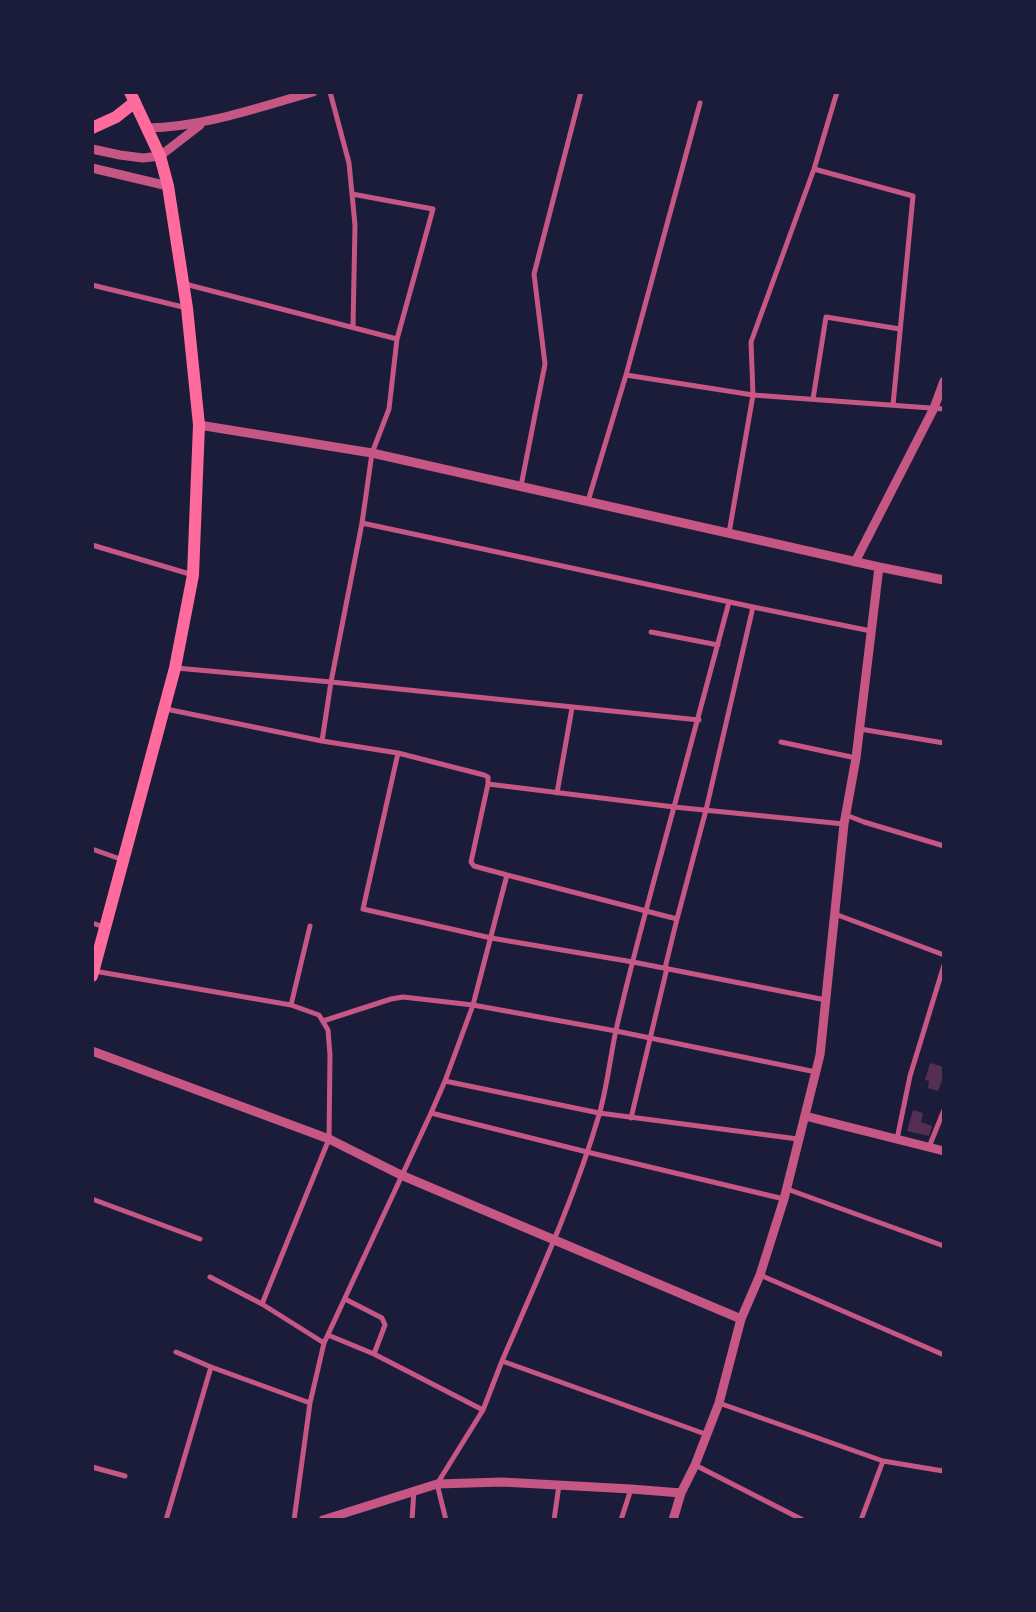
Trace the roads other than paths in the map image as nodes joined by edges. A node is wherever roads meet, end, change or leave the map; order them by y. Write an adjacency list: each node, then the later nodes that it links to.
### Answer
1 (313, 92): 7 (street)
2 (330, 92): 15 (street)
3 (581, 92): 30 (street)
4 (837, 92): 13 (street)
5 (133, 98): 8 (main road); 9 (main road)
6 (700, 103): 22 (street)
7 (205, 122): 9 (street); 11 (street)
8 (92, 128)
9 (148, 128): 11 (main road)
10 (92, 149): 11 (street)
11 (160, 156): 14 (main road)
12 (92, 168): 14 (street)
13 (814, 168): 20 (street); 24 (street)
14 (168, 186): 16 (main road)
15 (352, 194): 19 (street); 21 (street)
16 (182, 283): 18 (main road); 19 (street)
17 (92, 285): 18 (street)
18 (187, 308): 28 (main road)
19 (352, 327): 21 (street)
20 (900, 329): 25 (street); 26 (street)
21 (397, 339): 29 (street)
22 (626, 374): 24 (street); 31 (street)
23 (944, 381): 27 (street)
24 (753, 395): 25 (street); 33 (street)
25 (813, 400): 26 (street)
26 (893, 405): 27 (street)
27 (939, 409): 35 (street)
28 (200, 425): 29 (street); 37 (main road)
29 (372, 453): 30 (street); 32 (street)
30 (522, 486): 31 (street)
31 (588, 501): 33 (street)
32 (362, 523): 39 (street); 45 (street)
33 (728, 533): 35 (street)
34 (92, 545): 37 (street)
35 (855, 562): 36 (street)
36 (880, 567): 38 (street); 41 (street)
37 (193, 575): 44 (main road)
38 (944, 580)
39 (729, 602): 40 (street); 43 (street)
40 (753, 608): 41 (street); 58 (street)
41 (871, 631): 49 (street)
42 (650, 632): 43 (street)
43 (718, 645): 48 (street)
44 (175, 668): 45 (street); 46 (main road)
45 (331, 682): 47 (street); 50 (street)
46 (165, 708): 50 (street); 62 (main road)
47 (572, 708): 48 (street); 56 (street)
48 (699, 720): 57 (street)
49 (860, 729): 52 (street); 54 (street)
50 (322, 741): 53 (street)
51 (781, 742): 54 (street)
52 (944, 743)
53 (398, 753): 55 (street); 70 (street)
54 (856, 758): 59 (street)
55 (488, 784): 56 (street); 63 (street)
56 (558, 793): 57 (street)
57 (674, 807): 58 (street); 64 (street)
58 (706, 810): 59 (street); 66 (street)
59 (845, 819): 60 (street); 65 (street)
60 (944, 846)
61 (92, 849): 62 (street)
62 (124, 861): 69 (main road)
63 (507, 875): 64 (street); 70 (street)
64 (646, 912): 66 (street); 72 (street)
65 (835, 914): 71 (street); 76 (street)
66 (677, 919): 74 (street)
67 (92, 923): 69 (street)
68 (310, 926): 77 (street)
69 (106, 928): 75 (main road)
70 (491, 938): 72 (street); 78 (street)
71 (944, 954)
72 (633, 962): 74 (street); 80 (street)
73 (944, 966): 91 (street)
74 (666, 968): 76 (street); 81 (street)
75 (93, 973): 77 (street)
76 (826, 1000): 83 (street)
77 (292, 1005): 79 (street)
78 (473, 1005): 79 (street); 80 (street); 84 (street)
79 (323, 1021): 90 (street)
80 (616, 1031): 81 (street); 87 (street)
81 (650, 1039): 83 (street); 89 (street)
82 (92, 1051): 90 (street)
83 (816, 1072): 88 (street)
84 (445, 1081): 86 (street); 87 (street)
85 (944, 1110): 93 (street)
86 (430, 1113): 95 (street); 96 (street)
87 (599, 1113): 89 (street); 95 (street)
88 (805, 1116): 91 (street); 92 (street)
89 (631, 1118): 92 (street)
90 (329, 1138): 96 (street); 106 (street)
91 (897, 1138): 93 (street)
92 (798, 1139): 97 (street)
93 (929, 1148): 94 (street)
94 (944, 1151)
95 (587, 1152): 99 (street); 101 (street)
96 (401, 1175): 101 (street); 105 (street)
97 (787, 1189): 99 (street); 102 (street)
98 (92, 1199): 100 (street)
99 (784, 1199): 103 (street)
100 (200, 1239)
101 (555, 1239): 107 (street); 113 (street)
102 (944, 1246)
103 (760, 1275): 107 (street); 112 (street)
104 (210, 1277): 106 (street)
105 (345, 1300): 108 (street); 111 (street)
106 (262, 1304): 109 (street)
107 (741, 1319): 116 (street)
108 (328, 1335): 109 (street); 111 (street)
109 (324, 1343): 115 (street)
110 (176, 1352): 114 (street)
111 (374, 1354): 117 (street)
112 (944, 1355)
113 (502, 1361): 117 (street); 118 (street)
114 (210, 1367): 115 (street); 129 (street)
115 (310, 1403): 130 (street)
116 (719, 1404): 118 (street); 119 (street)
117 (483, 1410): 124 (street)
118 (708, 1435): 120 (street)
119 (883, 1461): 122 (street); 138 (street)
120 (696, 1465): 128 (street); 137 (street)
121 (92, 1467): 123 (street)
122 (943, 1471)
123 (125, 1476)
124 (437, 1484): 125 (street); 127 (street); 133 (street)
125 (559, 1485): 126 (street); 134 (street)
126 (631, 1488): 128 (street); 135 (street)
127 (414, 1490): 131 (street); 132 (street)
128 (681, 1493): 136 (street)
129 (166, 1520)
130 (294, 1520)
131 (322, 1520)
132 (412, 1520)
133 (446, 1520)
134 (554, 1520)
135 (621, 1520)
136 (673, 1520)
137 (803, 1520)
138 (861, 1520)

